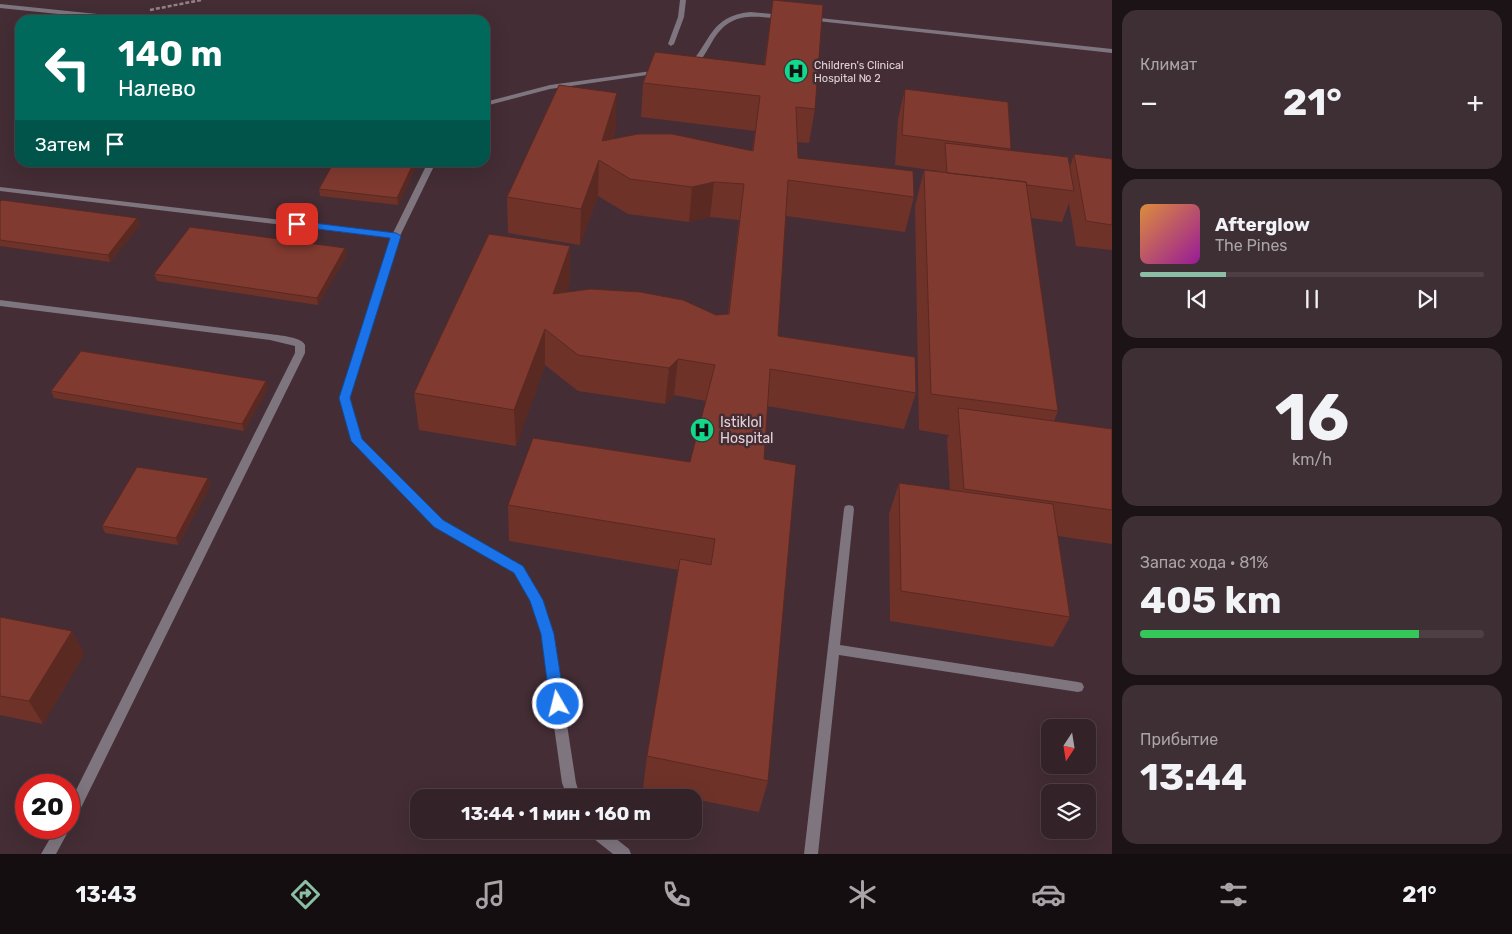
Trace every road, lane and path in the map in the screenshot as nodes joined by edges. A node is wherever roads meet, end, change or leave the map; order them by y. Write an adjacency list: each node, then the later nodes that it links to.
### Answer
1 (201, 0): 5 (path)
2 (683, 0): 8 (lane)
3 (0, 6): 4 (lane)
4 (89, 15)
5 (120, 15)
6 (789, 18): 10 (lane)
7 (799, 18): 9 (lane)
8 (671, 44)
9 (1112, 51)
10 (682, 70)
11 (664, 72): 12 (lane)
12 (490, 102)
13 (430, 167): 15 (lane)
14 (0, 189): 15 (lane)
15 (396, 236): 20 (lane)
16 (0, 303): 21 (lane)
17 (850, 509): 18 (lane)
18 (833, 648): 19 (lane); 26 (lane)
19 (1078, 688)
20 (571, 789)
21 (80, 795)
22 (57, 839): 24 (lane)
23 (605, 839): 25 (lane)
24 (48, 854)
25 (624, 854)
26 (811, 854)

